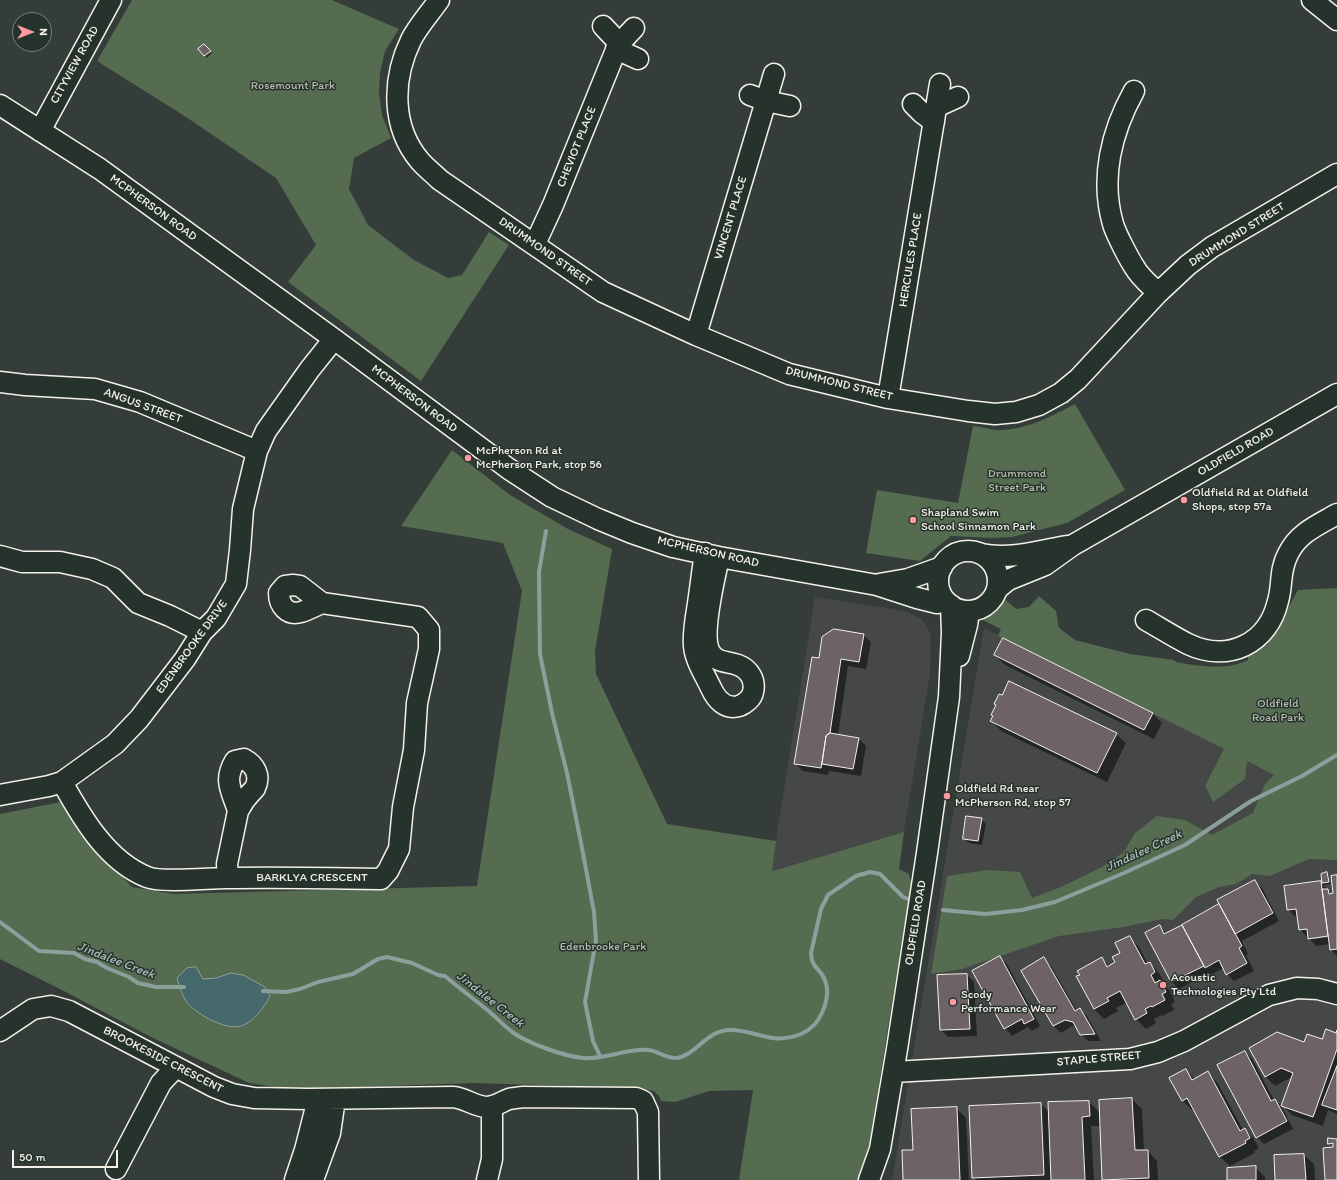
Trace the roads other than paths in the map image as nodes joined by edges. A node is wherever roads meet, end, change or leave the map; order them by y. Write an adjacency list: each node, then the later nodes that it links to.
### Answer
1 (111, 0): 18 (street, CITYVIEW ROAD)
2 (439, 0): 20 (street, DRUMMOND STREET)
3 (1312, 0): 4 (street)
4 (1337, 20)
5 (603, 26): 7 (street)
6 (634, 28): 7 (street, CHEVIOT PLACE)
7 (618, 46): 8 (street); 20 (street, CHEVIOT PLACE)
8 (638, 59)
9 (774, 74): 13 (street, VINCENT PLACE)
10 (940, 84): 17 (street, HERCULES PLACE)
11 (1134, 91): 21 (street)
12 (958, 97): 17 (street)
13 (758, 98): 16 (street); 22 (street, VINCENT PLACE)
14 (913, 104): 17 (street)
15 (0, 105): 18 (street, MCPHERSON ROAD)
16 (790, 106)
17 (935, 114): 26 (street, HERCULES PLACE)
18 (40, 131): 23 (street, MCPHERSON ROAD)
19 (1337, 174): 21 (street, DRUMMOND STREET)
20 (535, 244): 22 (street, DRUMMOND STREET)
21 (1158, 293): 26 (street, DRUMMOND STREET)
22 (696, 335): 26 (street, DRUMMOND STREET)
23 (334, 339): 27 (street, EDENBROOKE DRIVE); 31 (street, MCPHERSON ROAD)
24 (0, 382): 27 (street, ANGUS STREET)
25 (1337, 394): 29 (street, OLDFIELD ROAD)
26 (888, 398)
27 (257, 451): 40 (street, EDENBROOKE DRIVE)
28 (1337, 514): 38 (street)
29 (1073, 545): 30 (street, OLDFIELD ROAD); 35 (street, OLDFIELD ROAD)
30 (981, 554): 33 (street); 35 (street)
31 (712, 555): 34 (street, MCPHERSON ROAD); 39 (street)
32 (0, 556): 40 (street)
33 (942, 567): 34 (street); 37 (street)
34 (877, 585): 37 (street)
35 (997, 588): 37 (street)
36 (322, 603): 44 (street, BARKLYA CRESCENT)
37 (955, 606): 48 (street, OLDFIELD ROAD)
38 (1146, 620)
39 (701, 622)
40 (202, 632): 41 (street, EDENBROOKE DRIVE)
41 (62, 782): 42 (street, EDENBROOKE DRIVE); 44 (street, BARKLYA CRESCENT)
42 (0, 795)
43 (238, 811): 44 (street)
44 (228, 878)
45 (1337, 994): 48 (street, STAPLE STREET)
46 (0, 1031): 47 (street, BROOKESIDE CRESCENT)
47 (176, 1067): 49 (street, BROOKESIDE CRESCENT); 52 (street)
48 (893, 1072): 51 (street, OLDFIELD ROAD)
49 (326, 1099): 50 (street, BROOKESIDE CRESCENT); 53 (street); 54 (street)
50 (486, 1106): 55 (street); 56 (street); 57 (street)
51 (880, 1149): 58 (street, OLDFIELD ROAD); 59 (street, OLDFIELD ROAD)
52 (116, 1169)
53 (295, 1180)
54 (313, 1180)
55 (481, 1180)
56 (487, 1180)
57 (649, 1180)
58 (869, 1180)
59 (880, 1180)

